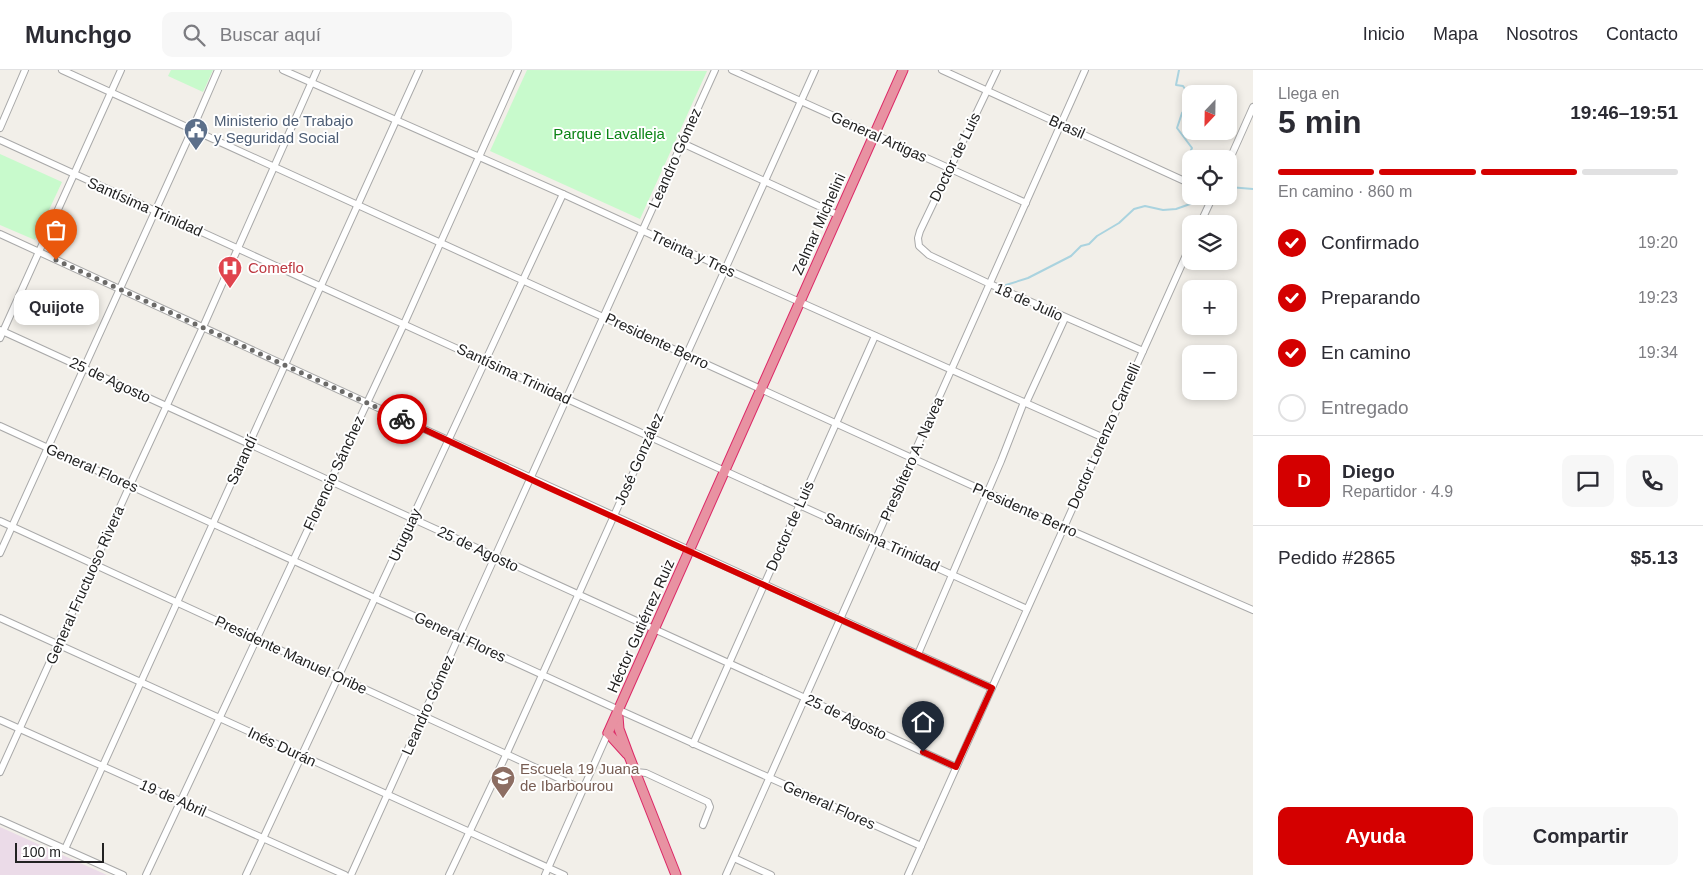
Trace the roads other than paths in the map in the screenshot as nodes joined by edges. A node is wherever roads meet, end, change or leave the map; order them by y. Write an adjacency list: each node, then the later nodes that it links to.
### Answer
1 (25, 70): 23 (street)
2 (62, 70): 18 (street, Presidente Berro)
3 (122, 70): 18 (street)
4 (218, 70): 24 (street)
5 (283, 70): 16 (street, Treinta y Tres)
6 (317, 70): 16 (street, General Fructuoso Rivera)
7 (419, 70): 21 (street, Sarandí)
8 (516, 70): 29 (street, Florencio Sánchez)
9 (715, 70): 27 (street, Leandro Gómez)
10 (732, 70): 19 (street, General Artigas)
11 (815, 70): 19 (street, José González)
12 (903, 70): 25 (highway, Zelmar Michelini)
13 (942, 70): 17 (street, Brasil)
14 (997, 70): 17 (street, Doctor de Luis)
15 (1085, 70): 22 (street, Presbítero A. Navea)
16 (311, 82): 21 (street, Treinta y Tres); 30 (street, General Fructuoso Rivera)
17 (987, 90): 22 (street, Brasil); 31 (street, Doctor de Luis)
18 (111, 93): 24 (street, Presidente Berro); 32 (street)
19 (800, 101): 25 (street, General Artigas); 34 (street, José González)
20 (1253, 107): 28 (street)
21 (396, 120): 29 (street, Treinta y Tres); 37 (street, Sarandí)
22 (1061, 124): 33 (street, Brasil); 36 (street, Presbítero A. Navea)
23 (0, 128)
24 (192, 130): 30 (street, Presidente Berro); 38 (street)
25 (874, 135): 31 (street, General Artigas); 39 (highway, Zelmar Michelini)
26 (0, 140): 32 (street, Santísima Trinidad)
27 (682, 143): 34 (street); 40 (street, Leandro Gómez)
28 (1234, 150)
29 (479, 156): 35 (street, Treinta y Tres); 42 (street, Florencio Sánchez)
30 (275, 168): 37 (street, Presidente Berro); 44 (street, General Fructuoso Rivera)
31 (949, 168): 36 (street, General Artigas); 43 (street, Doctor de Luis)
32 (74, 174): 38 (street, Santísima Trinidad); 45 (street)
33 (1182, 180)
34 (764, 181): 39 (street); 47 (street, José González)
35 (563, 194): 40 (street, Treinta y Tres); 48 (street, Uruguay)
36 (1026, 203): 49 (street, Presbítero A. Navea)
37 (358, 205): 42 (street, Presidente Berro); 50 (street, Sarandí)
38 (155, 211): 44 (street, Santísima Trinidad); 51 (street)
39 (838, 215): 52 (highway, Zelmar Michelini)
40 (642, 231): 47 (street, Treinta y Tres); 53 (street, Leandro Gómez)
41 (0, 234): 45 (street)
42 (441, 243): 48 (street, Presidente Berro); 55 (street, Florencio Sánchez)
43 (919, 246): 49 (street, 18 de Julio)
44 (238, 249): 50 (street, Santísima Trinidad); 56 (street, General Fructuoso Rivera)
45 (39, 252): 51 (street); 57 (street)
46 (1182, 264): 60 (street, Doctor Lorenzo Carnelli)
47 (726, 269): 52 (street, Treinta y Tres); 61 (street, José González)
48 (523, 280): 53 (street, Presidente Berro); 62 (street, Uruguay)
49 (990, 284): 54 (street, 18 de Julio); 65 (street, Presbítero A. Navea)
50 (321, 286): 55 (street, Santísima Trinidad); 63 (street, Sarandí)
51 (120, 289): 56 (street); 64 (street)
52 (799, 302): 58 (street, Treinta y Tres); 66 (highway, Zelmar Michelini)
53 (603, 316): 61 (street, Presidente Berro); 67 (street, Leandro Gómez)
54 (1066, 318): 60 (street, 18 de Julio); 69 (street)
55 (404, 324): 62 (street, Santísima Trinidad); 68 (street, Florencio Sánchez)
56 (203, 327): 63 (street); 70 (street, General Fructuoso Rivera)
57 (2, 330): 59 (street); 64 (street, 25 de Agosto)
58 (875, 336): 65 (street, Treinta y Tres); 71 (street, Doctor de Luis)
59 (0, 338)
60 (1143, 351): 74 (street, Doctor Lorenzo Carnelli)
61 (686, 355): 66 (street, Presidente Berro); 73 (street, José González)
62 (486, 361): 67 (street, Santísima Trinidad); 75 (street, Uruguay)
63 (286, 365): 68 (street); 76 (street, Sarandí)
64 (84, 368): 70 (street, 25 de Agosto); 77 (street)
65 (952, 370): 69 (street, Treinta y Tres); 78 (street, Presbítero A. Navea)
66 (761, 388): 71 (street, Presidente Berro); 79 (highway, Héctor Gutiérrez Ruiz)
67 (566, 399): 73 (street, Santísima Trinidad); 80 (street, Leandro Gómez)
68 (367, 402): 75 (street); 81 (street, Florencio Sánchez)
69 (1025, 403): 74 (street, Treinta y Tres); 83 (street)
70 (166, 406): 76 (street, 25 de Agosto); 82 (street, General Fructuoso Rivera)
71 (836, 423): 78 (street, Presidente Berro); 84 (street, Doctor de Luis)
72 (0, 426): 77 (street, General Flores)
73 (649, 436): 79 (street, Santísima Trinidad); 85 (street, José González)
74 (1104, 438): 90 (street, Doctor Lorenzo Carnelli)
75 (450, 440): 80 (street); 86 (street, Uruguay)
76 (250, 444): 81 (street, 25 de Agosto); 88 (street, Sarandí)
77 (48, 448): 82 (street, General Flores); 89 (street)
78 (912, 458): 83 (street, Presidente Berro); 91 (street, Presbítero A. Navea)
79 (724, 470): 84 (street, Santísima Trinidad); 92 (highway, Héctor Gutiérrez Ruiz)
80 (530, 479): 85 (street); 94 (street, Leandro Gómez)
81 (330, 480): 86 (street, 25 de Agosto); 95 (street, Florencio Sánchez)
82 (130, 485): 88 (street, General Flores); 96 (street, General Fructuoso Rivera)
83 (987, 492): 90 (street, Presidente Berro); 97 (street)
84 (800, 505): 91 (street, Santísima Trinidad); 98 (street, Doctor de Luis)
85 (613, 517): 92 (street); 99 (street, José González)
86 (413, 518): 94 (street, 25 de Agosto); 100 (street, Uruguay)
87 (0, 521): 89 (street, Presidente Manuel Oribe)
88 (212, 523): 95 (street, General Flores); 101 (street, Sarandí)
89 (12, 526): 93 (street); 96 (street, Presidente Manuel Oribe)
90 (1063, 527): 102 (street, Doctor Lorenzo Carnelli); 103 (street, Presidente Berro)
91 (876, 540): 97 (street, Santísima Trinidad); 105 (street, Presbítero A. Navea)
92 (689, 551): 98 (street); 106 (highway, Héctor Gutiérrez Ruiz)
93 (0, 553)
94 (495, 556): 99 (street, 25 de Agosto); 107 (street, Leandro Gómez)
95 (293, 560): 100 (street, General Flores); 108 (street, Florencio Sánchez)
96 (95, 564): 101 (street, Presidente Manuel Oribe); 109 (street, General Fructuoso Rivera)
97 (952, 574): 102 (street, Santísima Trinidad); 110 (street)
98 (764, 585): 105 (street); 111 (street, Doctor de Luis)
99 (577, 595): 106 (street, 25 de Agosto); 112 (street, José González)
100 (376, 599): 107 (street, General Flores); 113 (street, Uruguay)
101 (178, 602): 108 (street, Presidente Manuel Oribe); 114 (street, Sarandí)
102 (1028, 609): 115 (street, Doctor Lorenzo Carnelli)
103 (1253, 610)
104 (0, 618): 109 (street, Inés Durán)
105 (840, 619): 110 (street); 116 (street, Presbítero A. Navea)
106 (654, 629): 111 (street, 25 de Agosto); 117 (highway, Héctor Gutiérrez Ruiz)
107 (459, 637): 112 (street, General Flores); 118 (street, Leandro Gómez)
108 (256, 639): 113 (street, Presidente Manuel Oribe); 119 (street, Florencio Sánchez)
109 (58, 645): 114 (street, Inés Durán); 121 (street, General Fructuoso Rivera)
110 (918, 654): 115 (street)
111 (729, 664): 116 (street, 25 de Agosto); 124 (street, Doctor de Luis)
112 (542, 675): 117 (street, General Flores); 125 (street, José González)
113 (340, 678): 118 (street, Presidente Manuel Oribe); 126 (street, Uruguay)
114 (141, 683): 119 (street, Inés Durán); 128 (street, Sarandí)
115 (992, 688): 129 (street, Doctor Lorenzo Carnelli)
116 (805, 698): 129 (street, 25 de Agosto); 132 (street, Presbítero A. Navea)
117 (619, 710): 122 (highway, Héctor Gutiérrez Ruiz); 123 (highway); 124 (street, General Flores)
118 (424, 716): 125 (street, Presidente Manuel Oribe); 134 (street, Leandro Gómez)
119 (220, 718): 126 (street, Inés Durán); 135 (street, Florencio Sánchez)
120 (0, 720): 121 (street, 19 de Abril)
121 (20, 729): 128 (street, 19 de Abril); 130 (street, General Fructuoso Rivera)
122 (608, 733): 123 (highway); 127 (highway); 133 (street, Héctor Gutiérrez Ruiz)
123 (622, 736): 127 (highway)
124 (693, 744): 132 (street, General Flores)
125 (506, 755): 133 (street, Presidente Manuel Oribe); 138 (street, José González)
126 (302, 756): 134 (street, Inés Durán); 139 (street, Uruguay)
127 (629, 756): 131 (highway)
128 (103, 766): 135 (street, 19 de Abril); 141 (street, Sarandí)
129 (956, 767): 140 (street, Doctor Lorenzo Carnelli)
130 (0, 772)
131 (636, 772): 137 (street); 152 (highway)
132 (769, 778): 140 (street, General Flores); 142 (street, Presbítero A. Navea)
133 (582, 789): 143 (street, Héctor Gutiérrez Ruiz)
134 (388, 795): 138 (street, Inés Durán); 148 (street, Leandro Gómez)
135 (180, 801): 139 (street, 19 de Abril); 145 (street, Florencio Sánchez)
136 (0, 820): 141 (street)
137 (703, 825)
138 (469, 832): 143 (street, Inés Durán); 149 (street, José González)
139 (264, 838): 146 (street, Uruguay); 147 (street, 19 de Abril)
140 (921, 846): 155 (street, Doctor Lorenzo Carnelli)
141 (65, 850): 144 (street)
142 (734, 858): 153 (street, Presbítero A. Navea); 154 (street)
143 (548, 868): 150 (street, Héctor Gutiérrez Ruiz); 151 (street, Inés Durán)
144 (123, 875)
145 (146, 875)
146 (246, 875)
147 (345, 875)
148 (351, 875)
149 (449, 875)
150 (545, 875)
151 (564, 875)
152 (676, 875)
153 (726, 875)
154 (771, 875)
155 (908, 875)

